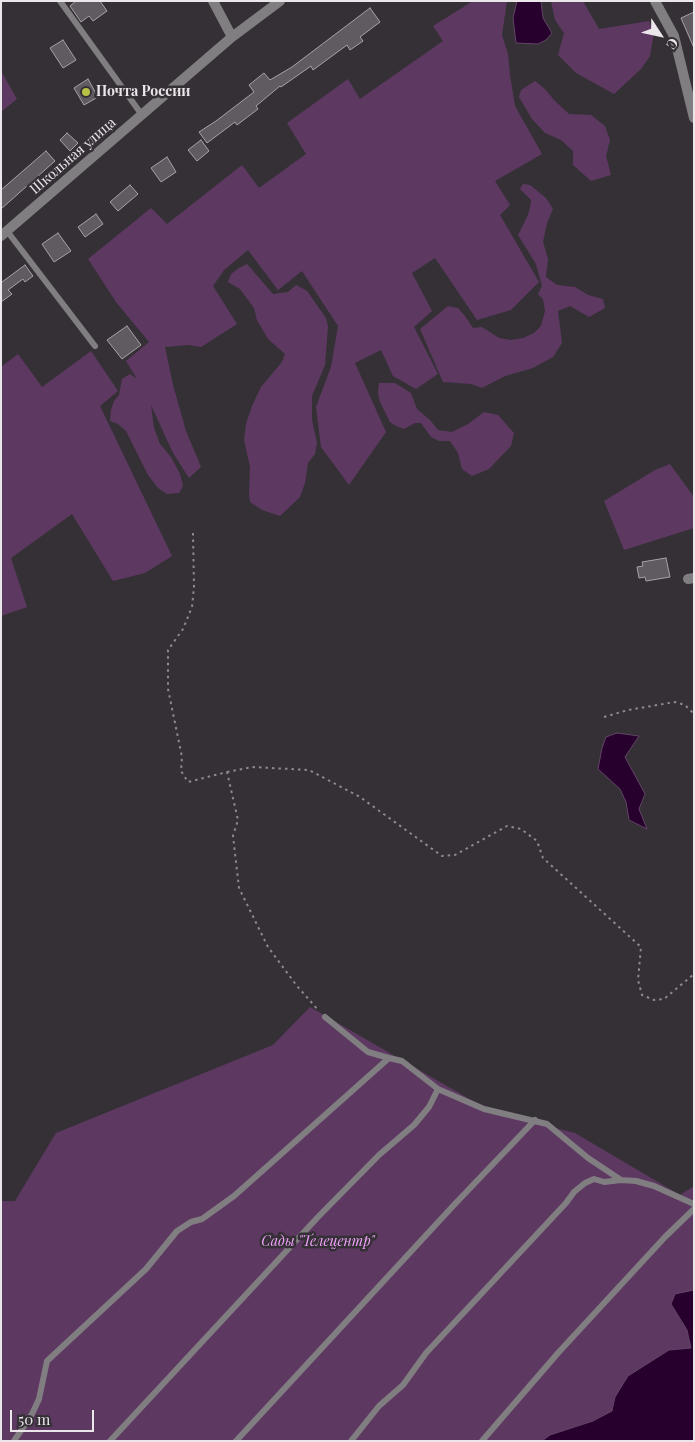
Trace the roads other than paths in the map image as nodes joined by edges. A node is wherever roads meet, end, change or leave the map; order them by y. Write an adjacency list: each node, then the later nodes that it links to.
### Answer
1 (60, 1): 6 (lane)
2 (213, 1): 5 (street)
3 (280, 1): 5 (street, Школьная улица)
4 (655, 1): 7 (street)
5 (232, 37): 6 (street, Школьная улица)
6 (142, 115): 8 (street, Школьная улица)
7 (694, 118)
8 (4, 233): 9 (lane)
9 (95, 346)
10 (325, 1018): 11 (lane)
11 (389, 1058): 12 (lane); 17 (lane)
12 (438, 1089): 13 (lane); 18 (lane)
13 (535, 1120): 14 (lane); 19 (lane)
14 (621, 1180): 15 (lane); 20 (lane)
15 (694, 1204)
16 (694, 1209): 21 (lane)
17 (14, 1441)
18 (110, 1441)
19 (236, 1441)
20 (351, 1441)
21 (482, 1441)

